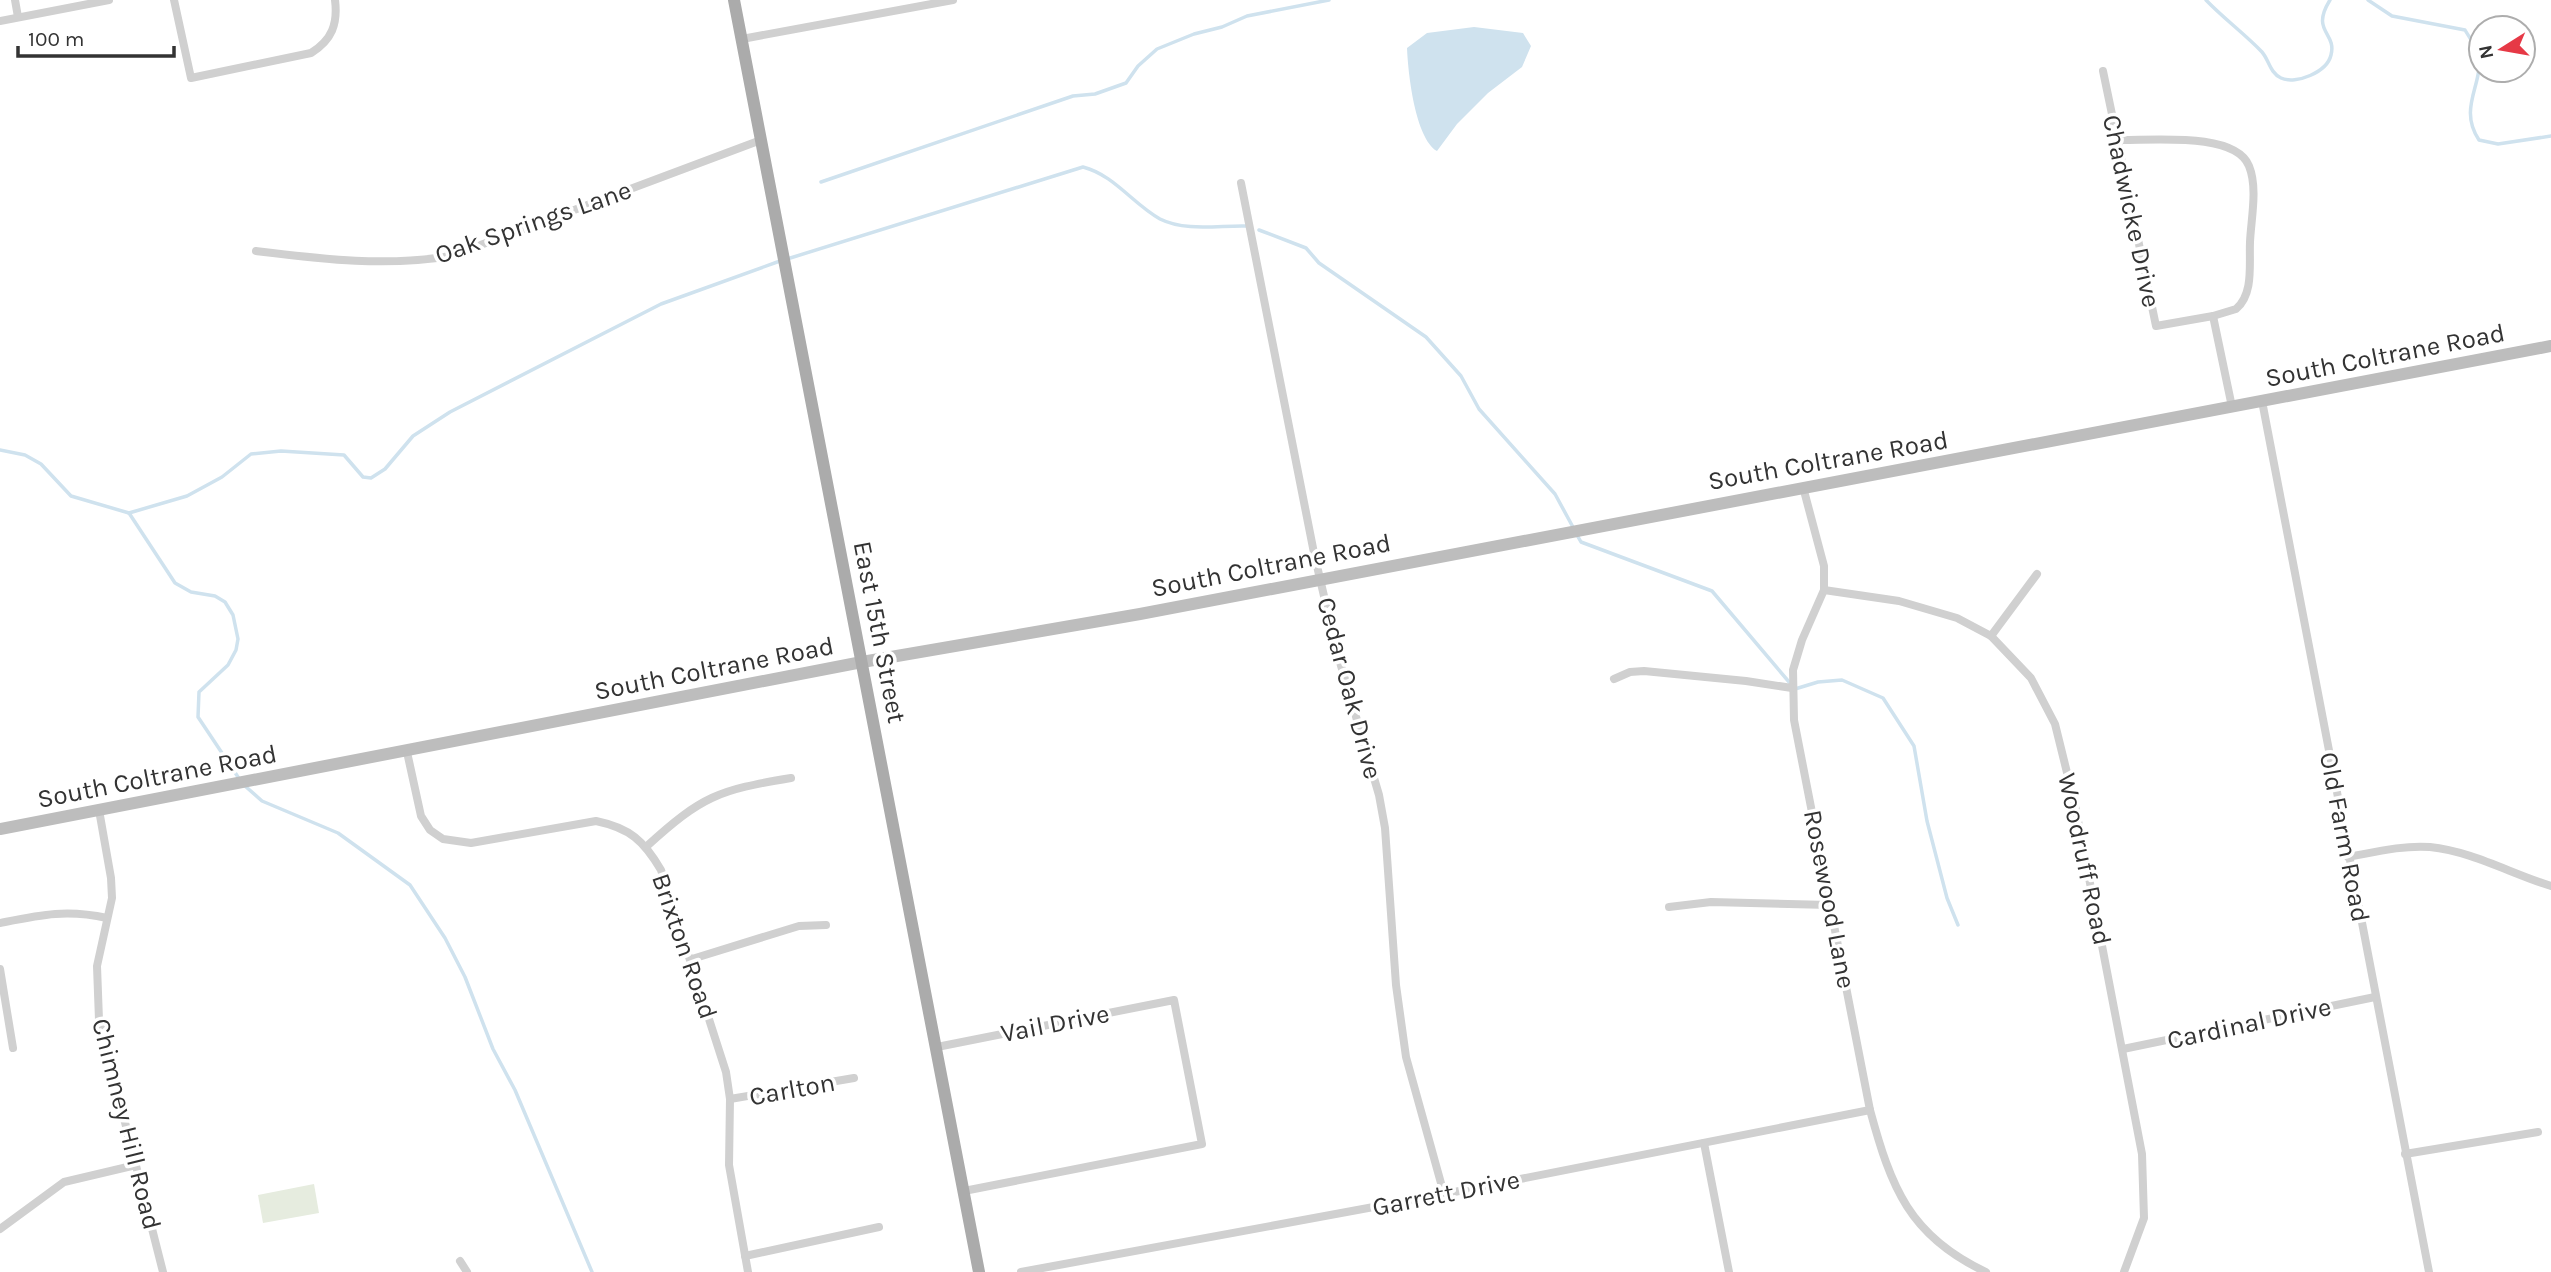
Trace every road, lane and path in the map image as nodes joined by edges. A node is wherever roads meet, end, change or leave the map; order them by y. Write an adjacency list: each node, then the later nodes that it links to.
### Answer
1 (15, 0): 7 (street)
2 (109, 0): 7 (street)
3 (174, 0): 4 (street)
4 (335, 0)
5 (734, 0): 9 (main road, East 15th Street)
6 (953, 0): 9 (street)
7 (18, 17): 8 (street)
8 (0, 21)
9 (742, 39): 11 (main road, East 15th Street)
10 (2103, 71): 12 (street, Chadwicke Drive)
11 (761, 140): 14 (street, Oak Springs Lane); 24 (main road, East 15th Street)
12 (2117, 140): 15 (street, Chadwicke Drive); 15 (street)
13 (1241, 183): 21 (street, Cedar Oak Drive)
14 (256, 251)
15 (2213, 316): 18 (street)
16 (2551, 346): 17 (main road, South Coltrane Road)
17 (2262, 401): 18 (main road, South Coltrane Road); 32 (street, Old Farm Road)
18 (2232, 407): 19 (main road, South Coltrane Road)
19 (1803, 488): 21 (main road, South Coltrane Road); 22 (street, Rosewood Lane)
20 (2037, 574): 23 (street)
21 (1320, 579): 24 (main road, South Coltrane Road); 53 (street, Cedar Oak Drive)
22 (1824, 590): 23 (street, Woodruff Road); 26 (street, Rosewood Lane)
23 (1991, 636): 44 (street, Woodruff Road)
24 (862, 662): 27 (main road, South Coltrane Road); 42 (main road, East 15th Street)
25 (1614, 679): 26 (street)
26 (1792, 685): 34 (street, Rosewood Lane)
27 (407, 752): 29 (main road, South Coltrane Road); 31 (street, Brixton Road)
28 (791, 778): 31 (street)
29 (99, 810): 30 (main road, South Coltrane Road); 36 (street, Chimney Hill Road)
30 (0, 829)
31 (647, 846): 39 (street, Brixton Road)
32 (2348, 857): 33 (street); 41 (street, Old Farm Road)
33 (2551, 886)
34 (1830, 905): 35 (street); 47 (street, Rosewood Lane)
35 (1669, 907)
36 (107, 918): 37 (street); 51 (street, Chimney Hill Road)
37 (0, 923)
38 (826, 925): 39 (street)
39 (692, 959): 46 (street, Brixton Road)
40 (0, 969): 43 (street)
41 (2375, 997): 44 (street, Cardinal Drive); 50 (street, Old Farm Road)
42 (937, 1047): 52 (main road, East 15th Street); 52 (street, Vail Drive)
43 (13, 1048)
44 (2123, 1049): 65 (street, Woodruff Road)
45 (854, 1078): 46 (street, Carlton)
46 (730, 1100): 56 (street, Brixton Road)
47 (1870, 1110): 49 (street, Garrett Drive); 64 (street, Rosewood Lane)
48 (2538, 1132): 50 (street)
49 (1704, 1143): 53 (street, Garrett Drive); 63 (street)
50 (2405, 1154): 66 (street, Old Farm Road)
51 (136, 1165): 55 (street); 58 (street, Chimney Hill Road)
52 (964, 1191): 61 (main road, East 15th Street)
53 (1444, 1194): 62 (street, Garrett Drive)
54 (879, 1227): 56 (street)
55 (0, 1228)
56 (745, 1256): 60 (street, Brixton Road)
57 (460, 1261): 59 (street)
58 (163, 1272)
59 (467, 1272)
60 (748, 1272)
61 (979, 1272)
62 (1021, 1272)
63 (1729, 1272)
64 (1986, 1272)
65 (2124, 1272)
66 (2428, 1272)

